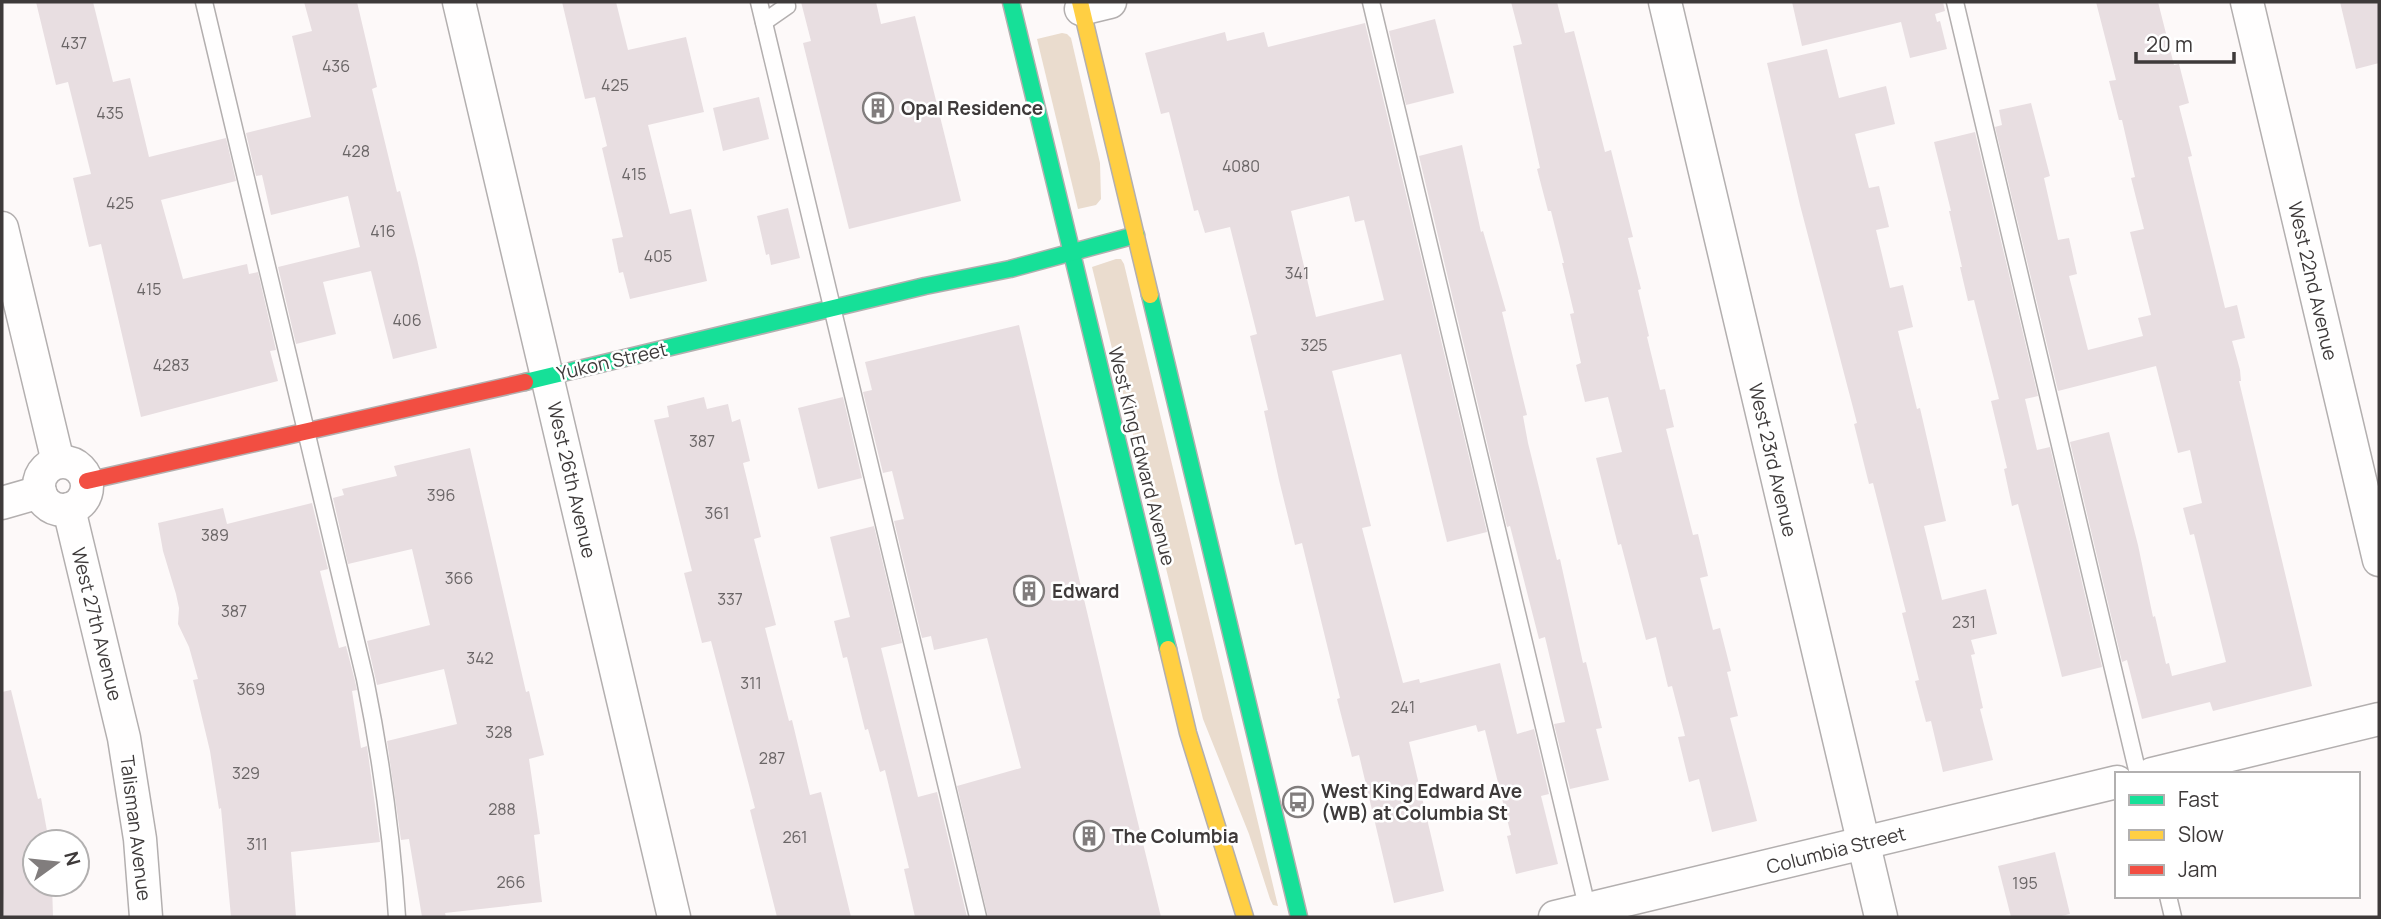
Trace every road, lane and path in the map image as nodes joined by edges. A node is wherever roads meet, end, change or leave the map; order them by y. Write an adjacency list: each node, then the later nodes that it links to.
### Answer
1 (204, 2): 17 (lane)
2 (459, 2): 16 (street, West 26th Avenue)
3 (759, 2): 11 (lane)
4 (786, 2): 11 (lane)
5 (1011, 2): 14 (main road, West King Edward Avenue)
6 (1371, 2): 32 (lane)
7 (1665, 2): 29 (street, West 23rd Avenue)
8 (1955, 2): 26 (lane)
9 (2247, 2): 23 (street, West 22nd Avenue)
10 (1090, 4): 13 (main road)
11 (764, 22): 15 (lane)
12 (2, 228): 18 (street)
13 (1136, 235): 14 (main road, Yukon Street); 39 (main road)
14 (1072, 252): 15 (main road, Yukon Street); 38 (main road, West King Edward Avenue)
15 (833, 308): 16 (main road, Yukon Street); 37 (lane)
16 (548, 376): 17 (main road, Yukon Street); 30 (street, West 26th Avenue)
17 (307, 431): 19 (main road, Yukon Street); 34 (lane)
18 (58, 462): 19 (street); 20 (street)
19 (87, 481): 22 (street)
20 (40, 492): 21 (street); 22 (street)
21 (2, 503)
22 (69, 509): 25 (street, West 27th Avenue)
23 (2379, 561)
24 (2379, 719): 27 (street)
25 (124, 738): 33 (street, Talisman Avenue)
26 (2138, 772)
27 (2160, 772)
28 (2115, 782): 29 (street, Columbia Street)
29 (1863, 843): 32 (street, Columbia Street); 41 (street, West 23rd Avenue)
30 (659, 859): 35 (street); 36 (street, West 26th Avenue)
31 (2168, 898): 42 (lane)
32 (1589, 913): 40 (street, Columbia Street)
33 (146, 917)
34 (397, 917)
35 (657, 917)
36 (674, 917)
37 (978, 917)
38 (1245, 917)
39 (1299, 917)
40 (1555, 917)
41 (1881, 917)
42 (2173, 917)

